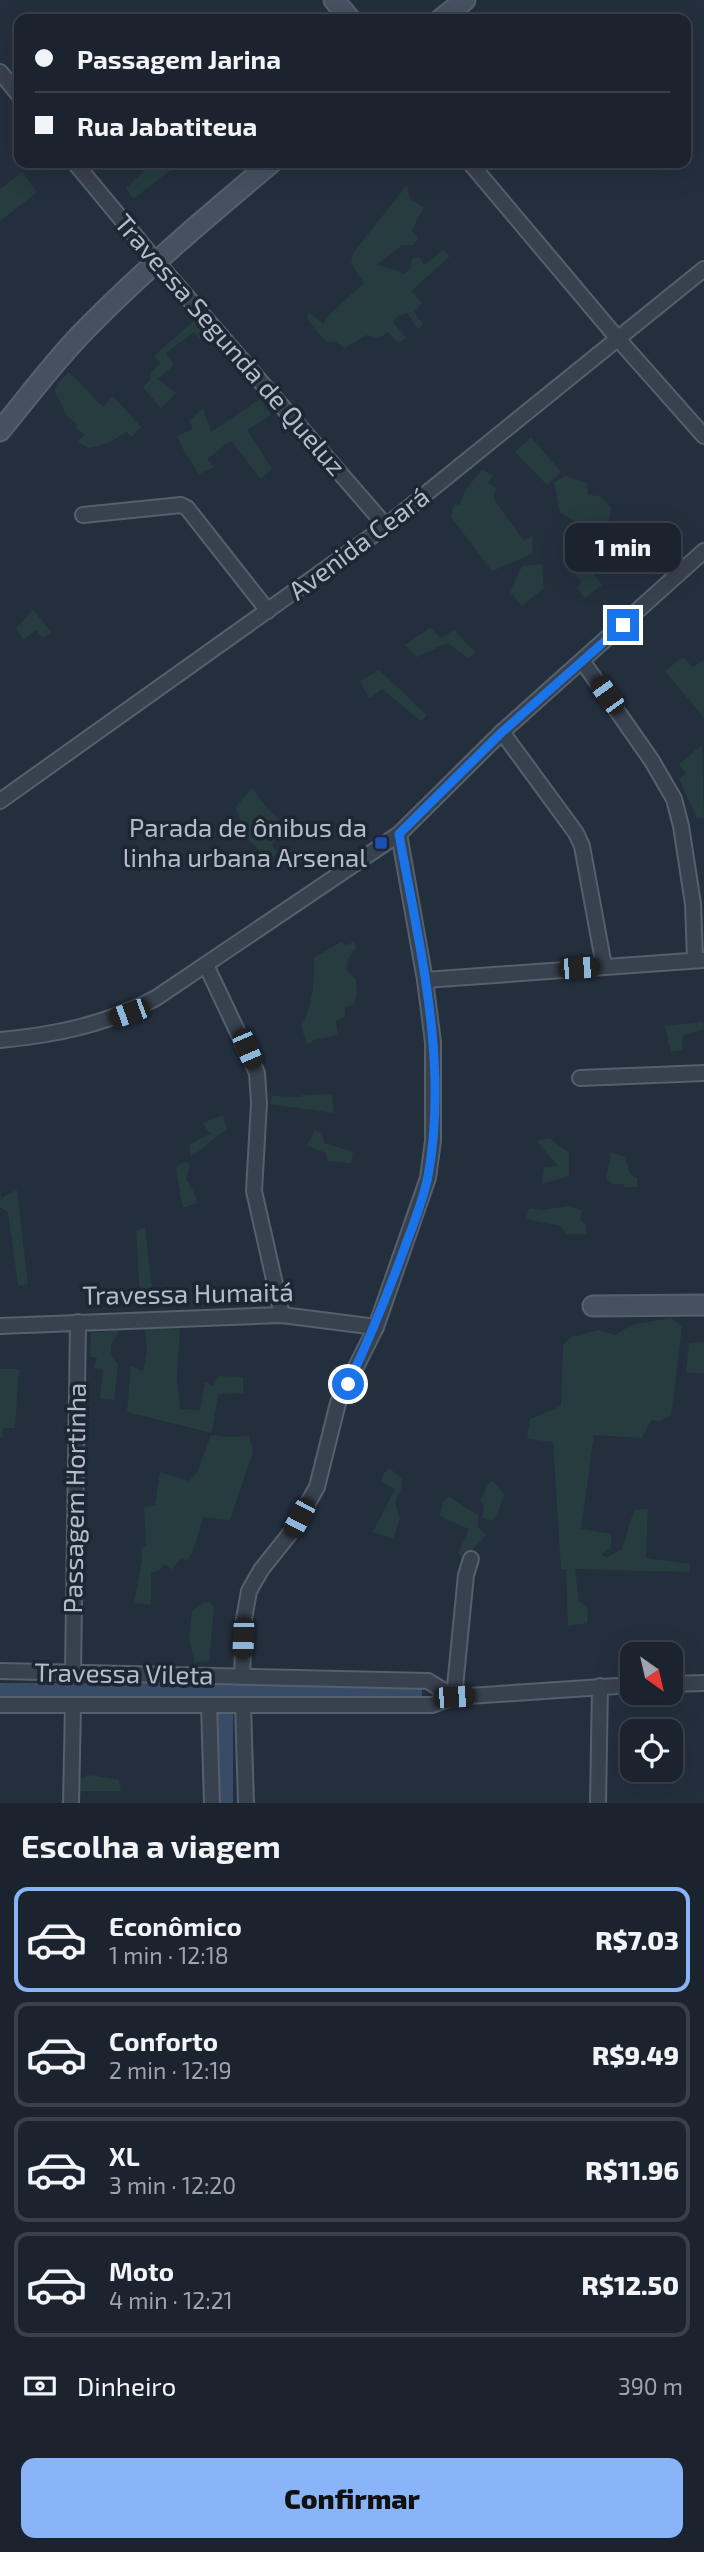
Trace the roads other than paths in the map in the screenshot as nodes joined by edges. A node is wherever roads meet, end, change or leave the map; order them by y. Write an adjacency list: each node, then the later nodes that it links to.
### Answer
1 (334, 0): 3 (street)
2 (465, 0): 4 (street)
3 (346, 14)
4 (447, 14)
5 (0, 72): 6 (street)
6 (14, 89)
7 (79, 168): 10 (street, Travessa Segunda de Queluz)
8 (265, 168): 10 (street)
9 (474, 168): 12 (street)
10 (156, 261): 13 (street); 16 (street, Travessa Segunda de Queluz)
11 (704, 269): 12 (street, Avenida Ceará)
12 (619, 340): 14 (street); 16 (street, Avenida Ceará)
13 (0, 431)
14 (704, 436)
15 (83, 515): 18 (street)
16 (386, 526): 18 (street, Avenida Ceará)
17 (704, 551): 19 (street)
18 (268, 611): 21 (street, Avenida Ceará)
19 (583, 662): 20 (street); 23 (street)
20 (502, 732): 22 (street); 25 (street)
21 (0, 801)
22 (399, 834): 24 (street); 26 (street)
23 (700, 960): 25 (street)
24 (206, 965): 27 (street); 32 (street)
25 (604, 966): 26 (street)
26 (425, 979): 35 (street)
27 (0, 1040)
28 (704, 1073): 29 (street)
29 (580, 1078)
30 (704, 1305): 31 (street)
31 (593, 1306)
32 (282, 1315): 33 (street, Travessa Humaitá); 35 (street, Travessa Humaitá)
33 (78, 1322): 34 (street, Travessa Humaitá); 38 (street, Passagem Hortinha)
34 (0, 1326)
35 (376, 1327): 39 (street)
36 (471, 1559): 44 (street)
37 (0, 1671): 38 (street, Travessa Vileta)
38 (73, 1673): 39 (street, Travessa Vileta)
39 (242, 1677): 44 (street, Travessa Vileta)
40 (683, 1684): 41 (street)
41 (704, 1684)
42 (620, 1685): 43 (street, Travessa Vileta)
43 (600, 1686): 44 (street, Travessa Vileta); 52 (street)
44 (454, 1697): 48 (street, Travessa Vileta)
45 (209, 1704): 47 (street, Travessa Vileta); 48 (street, Travessa Vileta); 50 (street)
46 (0, 1705): 47 (street, Travessa Vileta)
47 (73, 1706): 49 (street)
48 (243, 1706): 51 (street)
49 (71, 1803)
50 (212, 1803)
51 (246, 1803)
52 (598, 1803)

